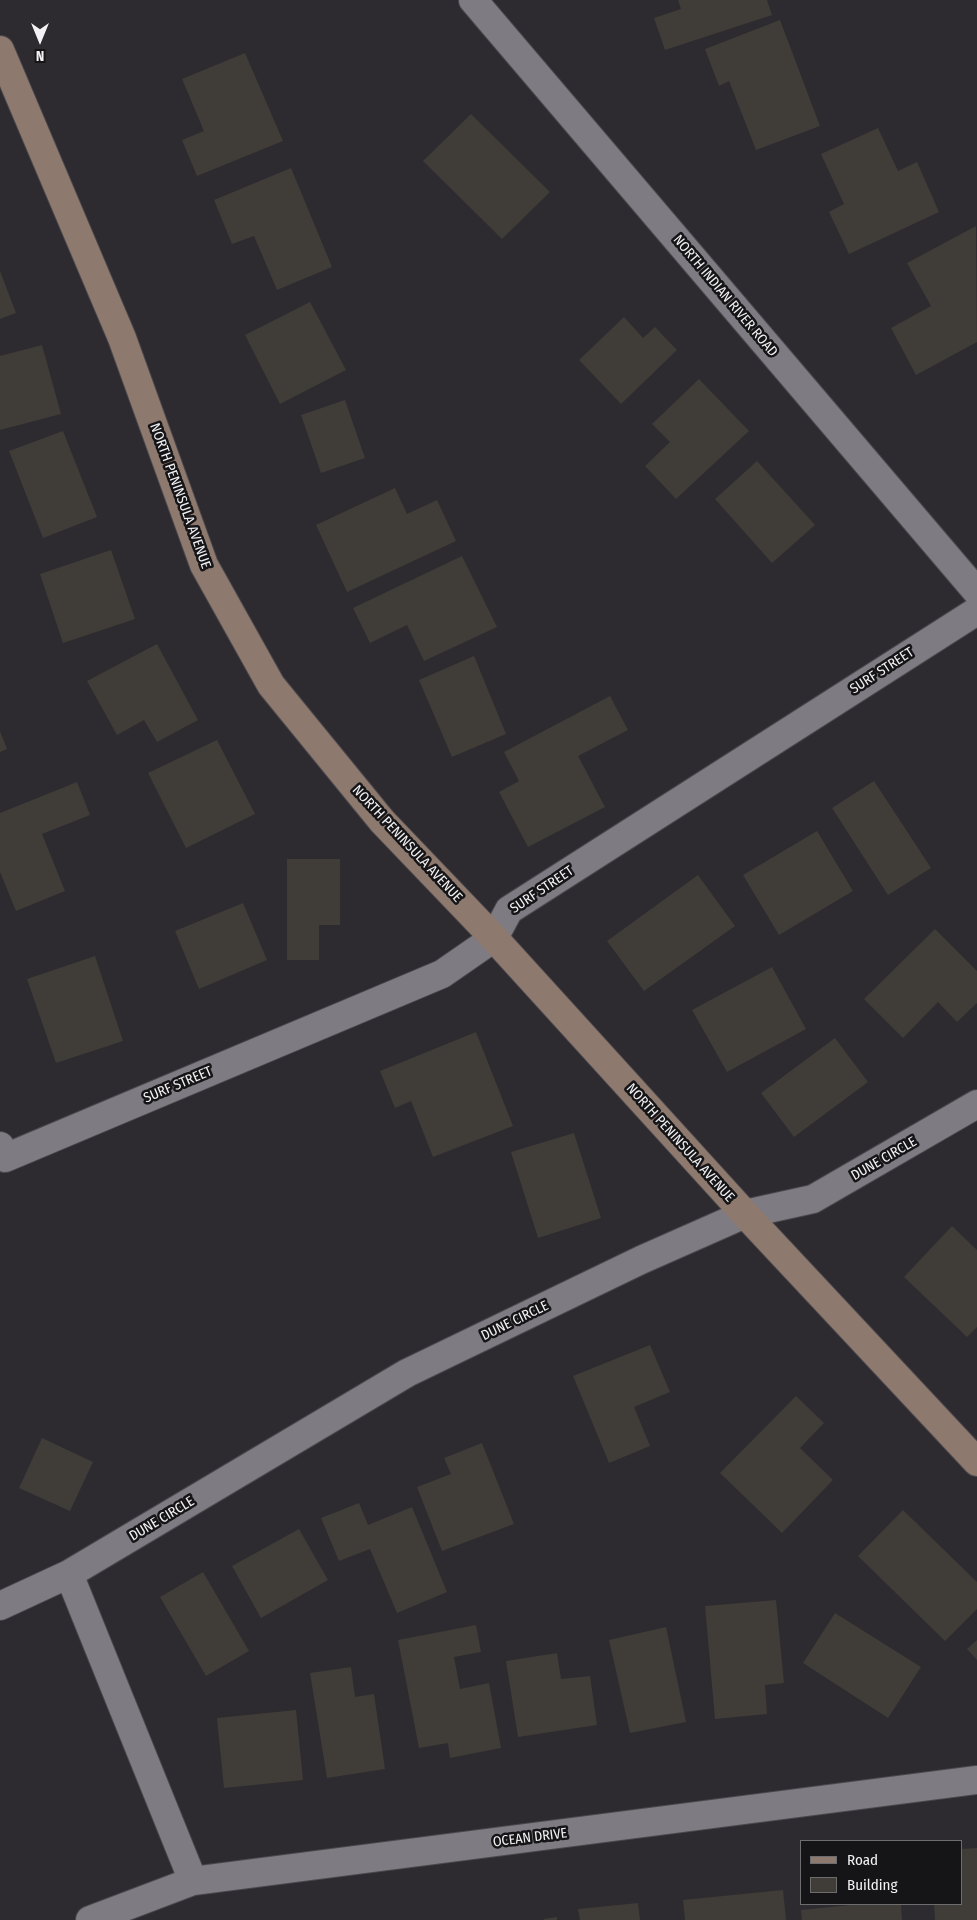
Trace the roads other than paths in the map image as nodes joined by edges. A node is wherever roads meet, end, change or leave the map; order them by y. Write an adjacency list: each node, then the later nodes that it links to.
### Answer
1 (473, 0): 3 (street, NORTH INDIAN RIVER ROAD)
2 (0, 50): 5 (street, NORTH PENINSULA AVENUE)
3 (977, 592)
4 (977, 611): 5 (street, SURF STREET)
5 (494, 938): 7 (street, SURF STREET); 8 (street, NORTH PENINSULA AVENUE)
6 (977, 1104): 8 (street, DUNE CIRCLE)
7 (3, 1152)
8 (745, 1214): 9 (street, NORTH PENINSULA AVENUE); 10 (street, DUNE CIRCLE)
9 (977, 1462)
10 (69, 1574): 11 (street, DUNE CIRCLE); 13 (street)
11 (0, 1606)
12 (977, 1780): 13 (street, OCEAN DRIVE)
13 (193, 1881): 14 (street, OCEAN DRIVE)
14 (90, 1920)

